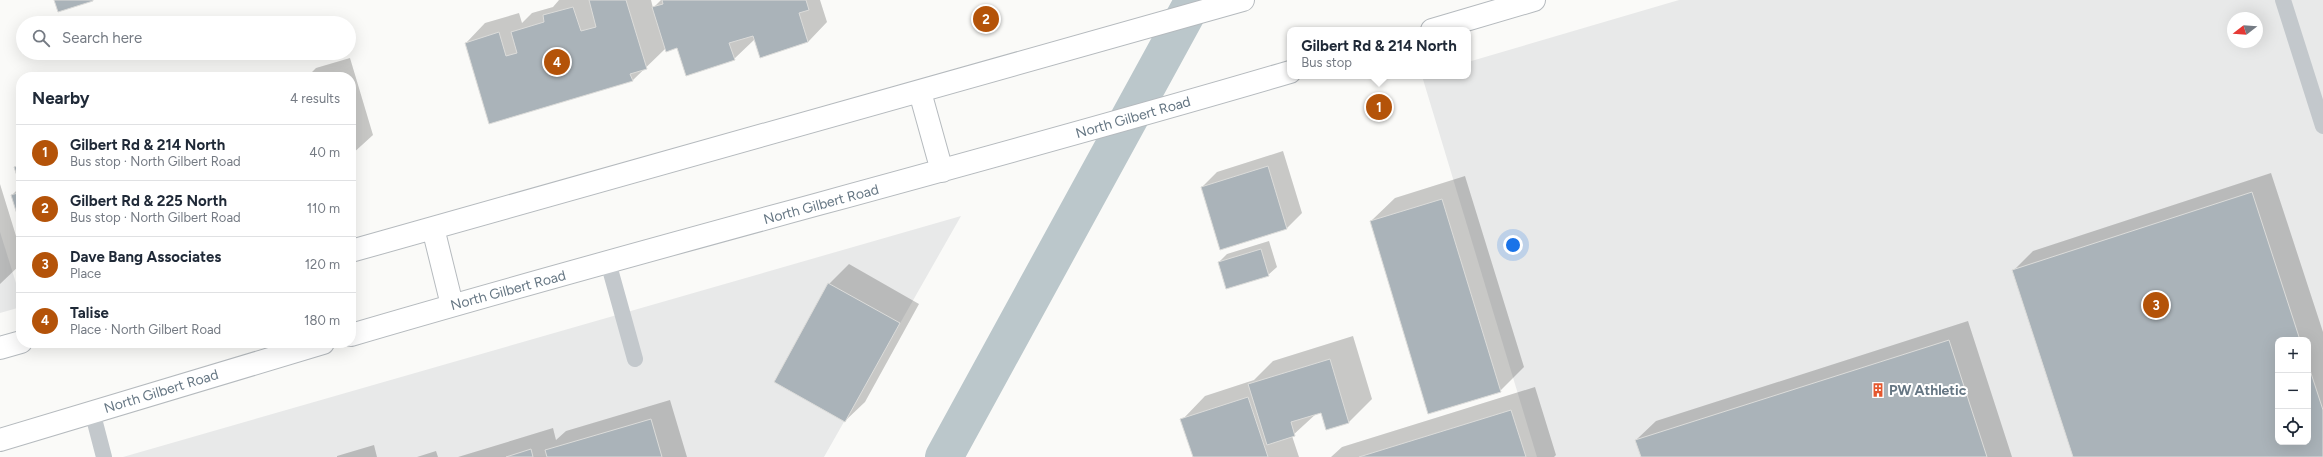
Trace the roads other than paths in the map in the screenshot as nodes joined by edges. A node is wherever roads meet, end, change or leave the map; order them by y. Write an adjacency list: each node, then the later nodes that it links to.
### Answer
1 (1243, 0): 7 (main road)
2 (1534, 0): 4 (main road)
3 (2283, 0): 8 (lane)
4 (1495, 5): 5 (main road)
5 (1440, 27)
6 (1287, 73): 9 (main road, North Gilbert Road)
7 (920, 92): 9 (main road); 10 (main road)
8 (2323, 126)
9 (942, 171): 12 (main road, North Gilbert Road)
10 (432, 228): 11 (main road); 13 (main road)
11 (356, 250)
12 (608, 262): 13 (main road, North Gilbert Road); 18 (lane)
13 (452, 305): 14 (main road, North Gilbert Road)
14 (356, 334)
15 (16, 343): 16 (main road)
16 (0, 348)
17 (306, 348): 19 (main road, North Gilbert Road)
18 (635, 359)
19 (92, 412): 20 (main road, North Gilbert Road); 21 (lane)
20 (0, 440)
21 (104, 457)

